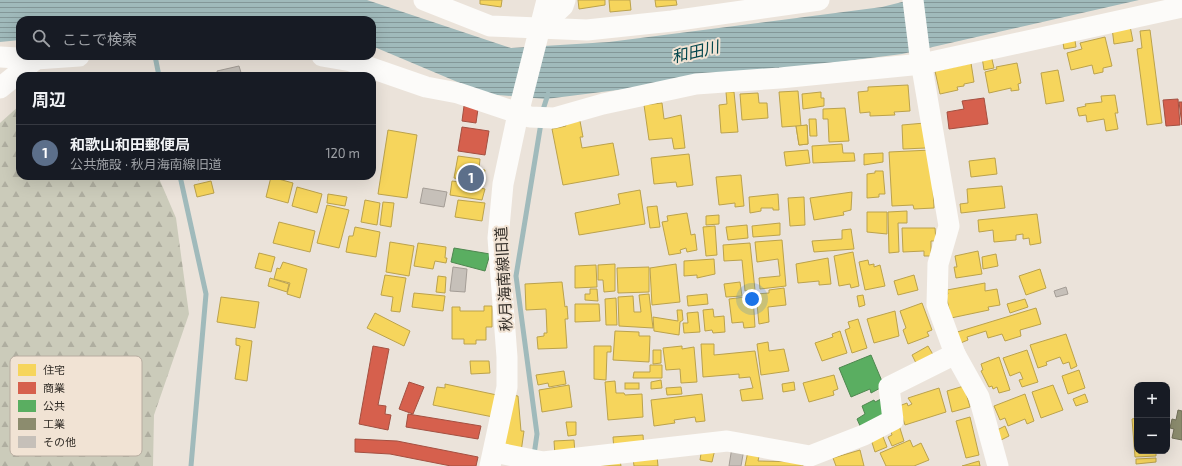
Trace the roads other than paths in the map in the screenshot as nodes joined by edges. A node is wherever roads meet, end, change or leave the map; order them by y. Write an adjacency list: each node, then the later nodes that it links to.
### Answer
1 (424, 0): 8 (street)
2 (547, 0): 8 (street, 秋月海南線旧道)
3 (565, 0): 8 (street)
4 (819, 0): 6 (street)
5 (913, 0): 13 (street)
6 (705, 8): 8 (street)
7 (1179, 13): 13 (street)
8 (538, 33): 17 (street, 秋月海南線旧道)
9 (0, 57): 10 (street)
10 (16, 58)
11 (36, 60): 14 (street)
12 (345, 60): 17 (street)
13 (921, 60): 17 (street); 18 (street)
14 (21, 72)
15 (16, 76): 16 (street)
16 (0, 88)
17 (519, 110): 19 (street, 秋月海南線旧道)
18 (955, 354): 19 (street); 20 (street)
19 (492, 459)
20 (998, 466)

